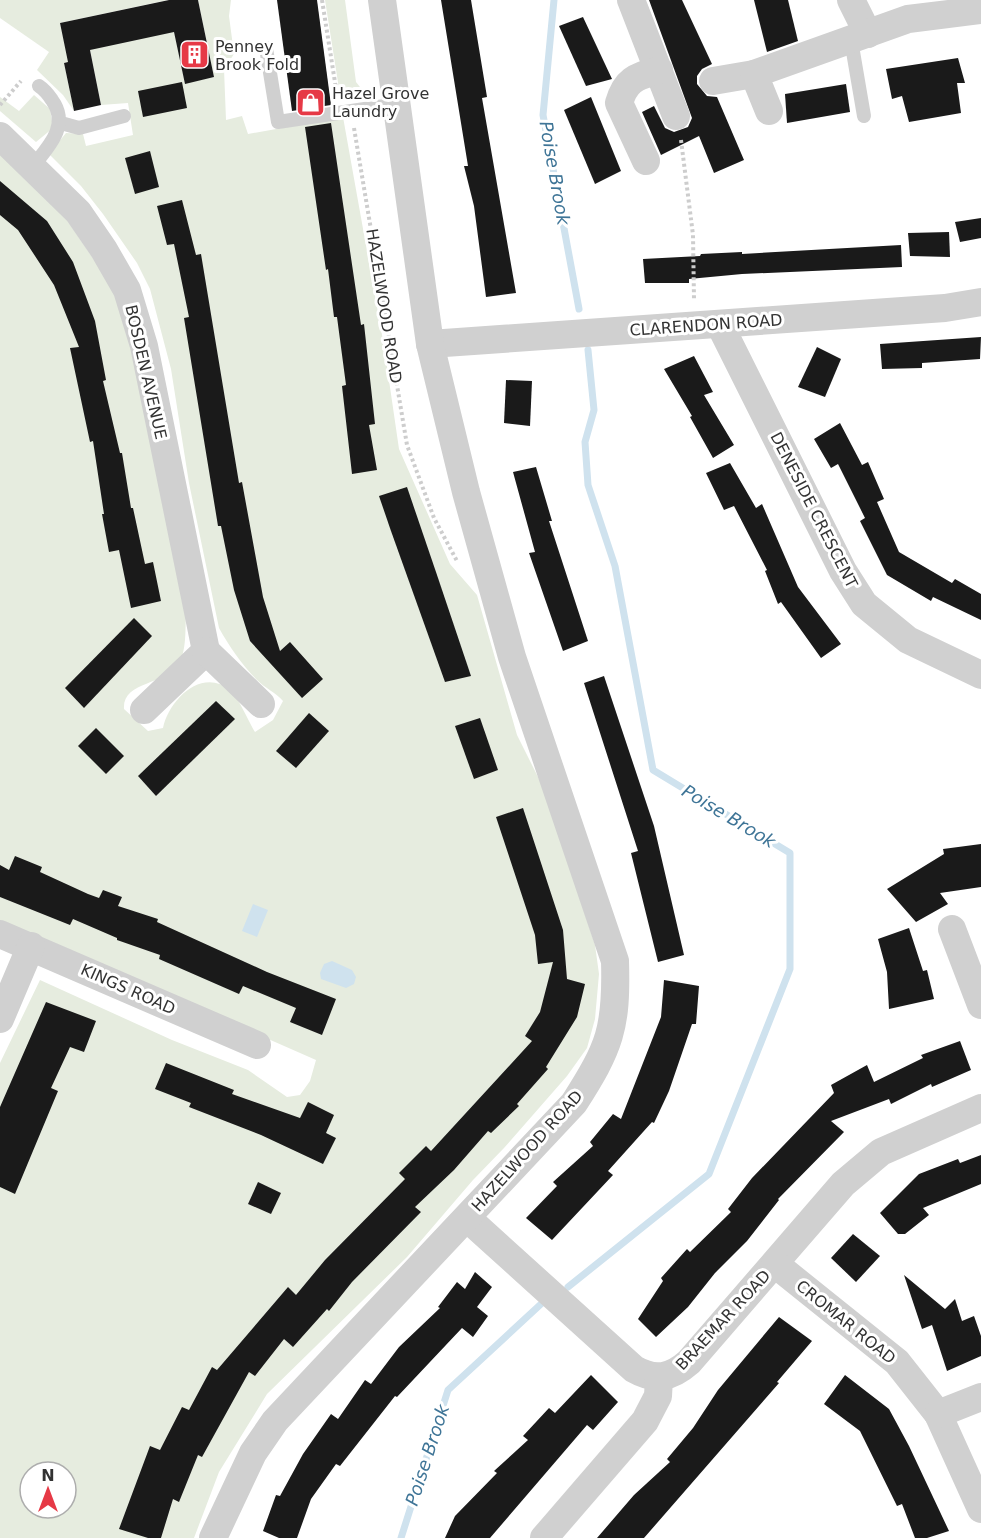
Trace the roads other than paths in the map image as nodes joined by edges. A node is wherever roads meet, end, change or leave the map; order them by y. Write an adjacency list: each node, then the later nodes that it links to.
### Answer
1 (382, 0): 11 (street, HAZELWOOD ROAD)
2 (632, 0): 7 (street)
3 (851, 0): 5 (street)
4 (981, 10): 5 (street)
5 (860, 37): 8 (street); 15 (lane)
6 (266, 48): 11 (lane)
7 (659, 70): 14 (street); 18 (street)
8 (754, 74): 9 (street); 12 (street)
9 (713, 81)
10 (39, 86): 16 (lane)
11 (398, 104): 22 (street, HAZELWOOD ROAD)
12 (769, 111)
13 (124, 116): 16 (lane)
14 (676, 116)
15 (864, 116)
16 (61, 123): 19 (lane)
17 (0, 136): 19 (street, BOSDEN AVENUE)
18 (646, 161)
19 (33, 166): 23 (street, BOSDEN AVENUE)
20 (981, 302): 21 (street, CLARENDON ROAD)
21 (707, 325): 22 (street, CLARENDON ROAD); 24 (street, DENESIDE CRESCENT)
22 (430, 344): 34 (street, HAZELWOOD ROAD)
23 (206, 651): 25 (street); 26 (street)
24 (981, 675)
25 (261, 704)
26 (144, 710)
27 (952, 929): 30 (street)
28 (0, 934): 29 (street, KINGS ROAD)
29 (31, 946): 31 (street); 32 (street, KINGS ROAD)
30 (981, 1005)
31 (0, 1019)
32 (256, 1045)
33 (981, 1108): 35 (street, BRAEMAR ROAD)
34 (467, 1218): 36 (street, BRAEMAR ROAD); 40 (street, HAZELWOOD ROAD)
35 (775, 1264): 36 (street, BRAEMAR ROAD); 38 (street, CROMAR ROAD)
36 (659, 1378): 41 (street)
37 (981, 1397): 38 (street)
38 (938, 1414): 39 (street, CROMAR ROAD)
39 (981, 1509)
40 (213, 1538)
41 (544, 1538)

